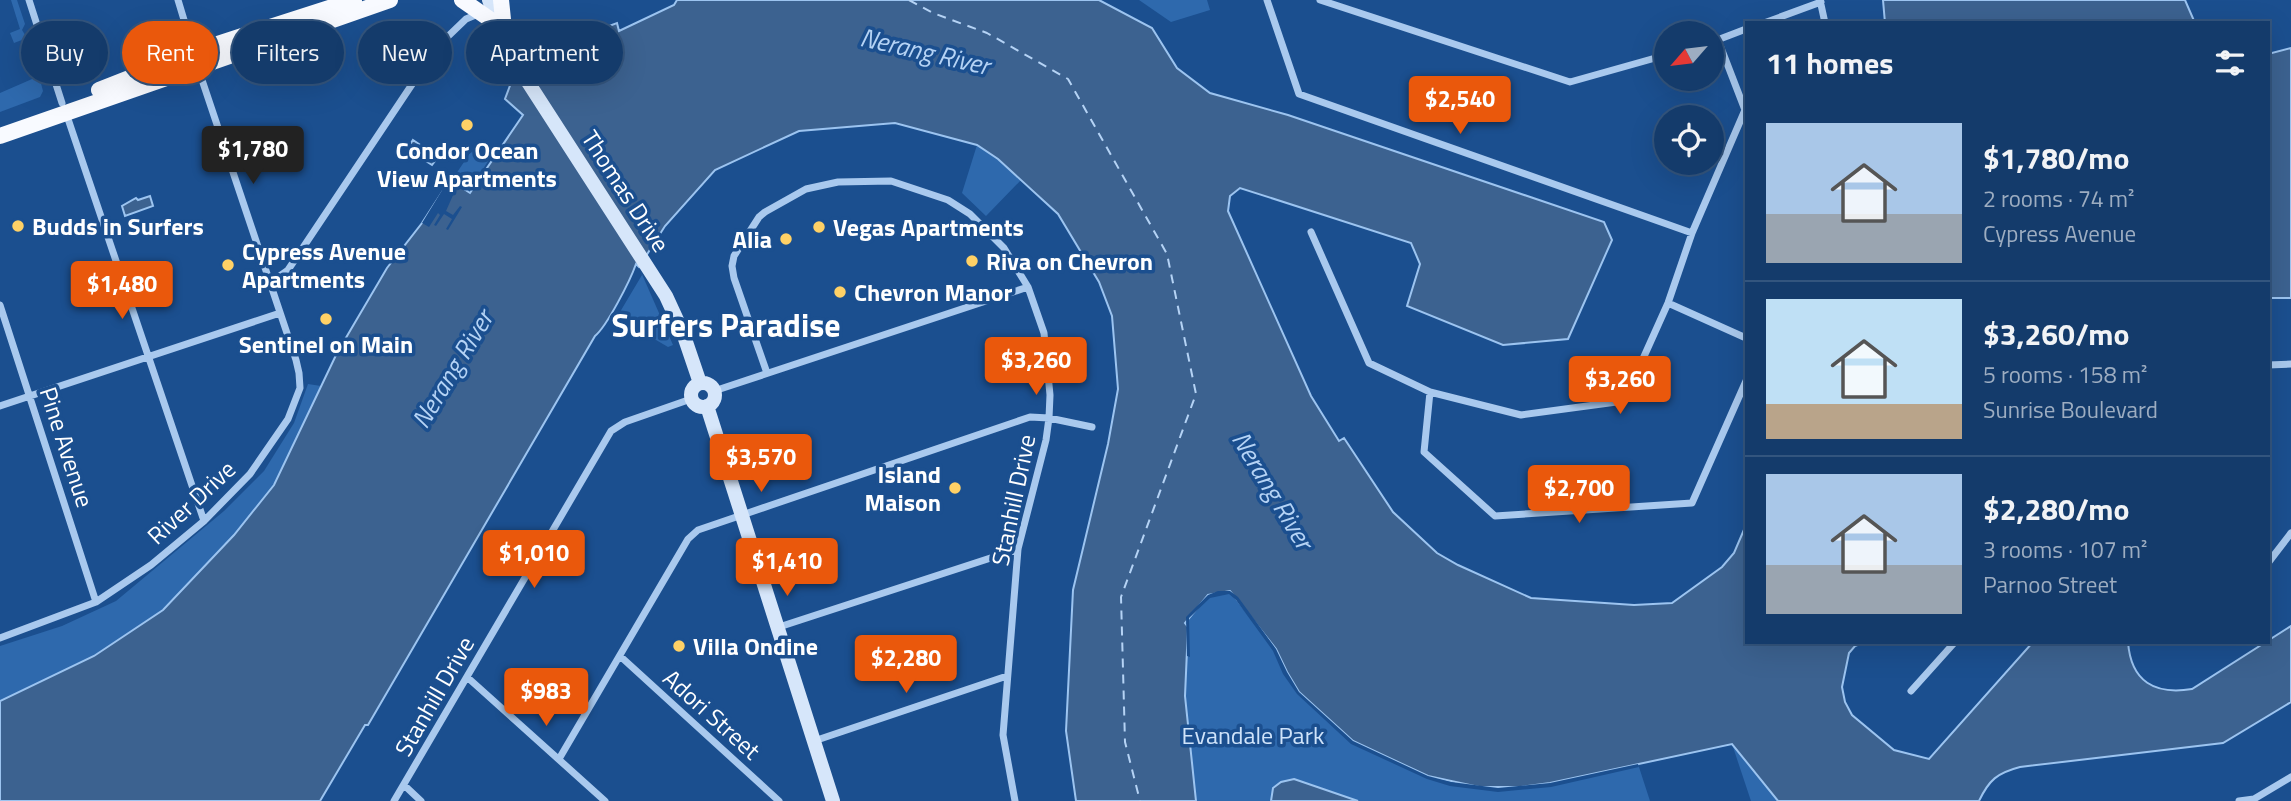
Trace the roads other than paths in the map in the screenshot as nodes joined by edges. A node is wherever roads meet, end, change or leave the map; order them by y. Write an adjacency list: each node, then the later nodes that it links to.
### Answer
1 (29, 0): 25 (street)
2 (178, 0): 11 (street, River Drive)
3 (354, 0): 18 (highway)
4 (390, 0): 19 (highway)
5 (462, 0): 10 (highway)
6 (500, 0): 13 (highway)
7 (1267, 0): 29 (street)
8 (1320, 0): 20 (street)
9 (1821, 1): 14 (street); 15 (street)
10 (486, 7): 12 (highway); 30 (street)
11 (184, 21)
12 (497, 21)
13 (503, 21)
14 (1769, 21)
15 (1825, 21)
16 (1745, 29): 17 (street)
17 (1724, 38)
18 (218, 52)
19 (218, 53)
20 (1654, 58)
21 (1724, 62): 29 (street)
22 (130, 84): 25 (highway)
23 (204, 84): 30 (street, River Drive)
24 (529, 84): 40 (main road, Thomas Drive)
25 (64, 108): 26 (highway); 27 (highway); 36 (street)
26 (0, 124)
27 (0, 136)
28 (1311, 232): 43 (street)
29 (1692, 233): 32 (street)
30 (271, 282): 34 (street, River Drive)
31 (1028, 287): 39 (street); 39 (street, Stanhill Drive); 48 (street, Stanhill Drive)
32 (1668, 303): 35 (street); 43 (street)
33 (0, 305): 44 (street, Pine Avenue)
34 (280, 313): 36 (street); 51 (street, River Drive)
35 (1745, 338)
36 (148, 357): 44 (street); 51 (street)
37 (2291, 364): 38 (street)
38 (2270, 365)
39 (767, 373): 42 (street)
40 (700, 383): 42 (main road); 45 (main road)
41 (1745, 384): 43 (street)
42 (714, 391): 47 (main road)
43 (1430, 392)
44 (30, 396): 46 (street); 55 (street, Pine Avenue)
45 (691, 399): 47 (main road); 61 (street, Stanhill Drive)
46 (0, 406)
47 (707, 407): 50 (main road)
48 (1049, 418): 49 (street); 50 (street); 53 (street, Stanhill Drive)
49 (1092, 427)
50 (741, 515): 56 (main road); 59 (street)
51 (204, 521): 55 (street, River Drive)
52 (2291, 533): 54 (street)
53 (1018, 549): 56 (street); 60 (street, Stanhill Drive)
54 (2270, 560)
55 (96, 602): 57 (street, River Drive)
56 (779, 627): 63 (main road)
57 (0, 638)
58 (1953, 644): 62 (street)
59 (620, 656): 64 (street); 70 (street, Adori Street)
60 (1007, 676): 63 (street); 72 (street, Stanhill Drive)
61 (467, 677): 64 (street); 66 (street, Stanhill Drive)
62 (1912, 691)
63 (814, 741): 71 (main road)
64 (559, 759): 69 (street)
65 (2291, 777): 73 (street)
66 (404, 785): 67 (street, Stanhill Drive); 68 (street)
67 (394, 801)
68 (421, 801)
69 (605, 801)
70 (779, 801)
71 (833, 801)
72 (1015, 801)
73 (2239, 801)

